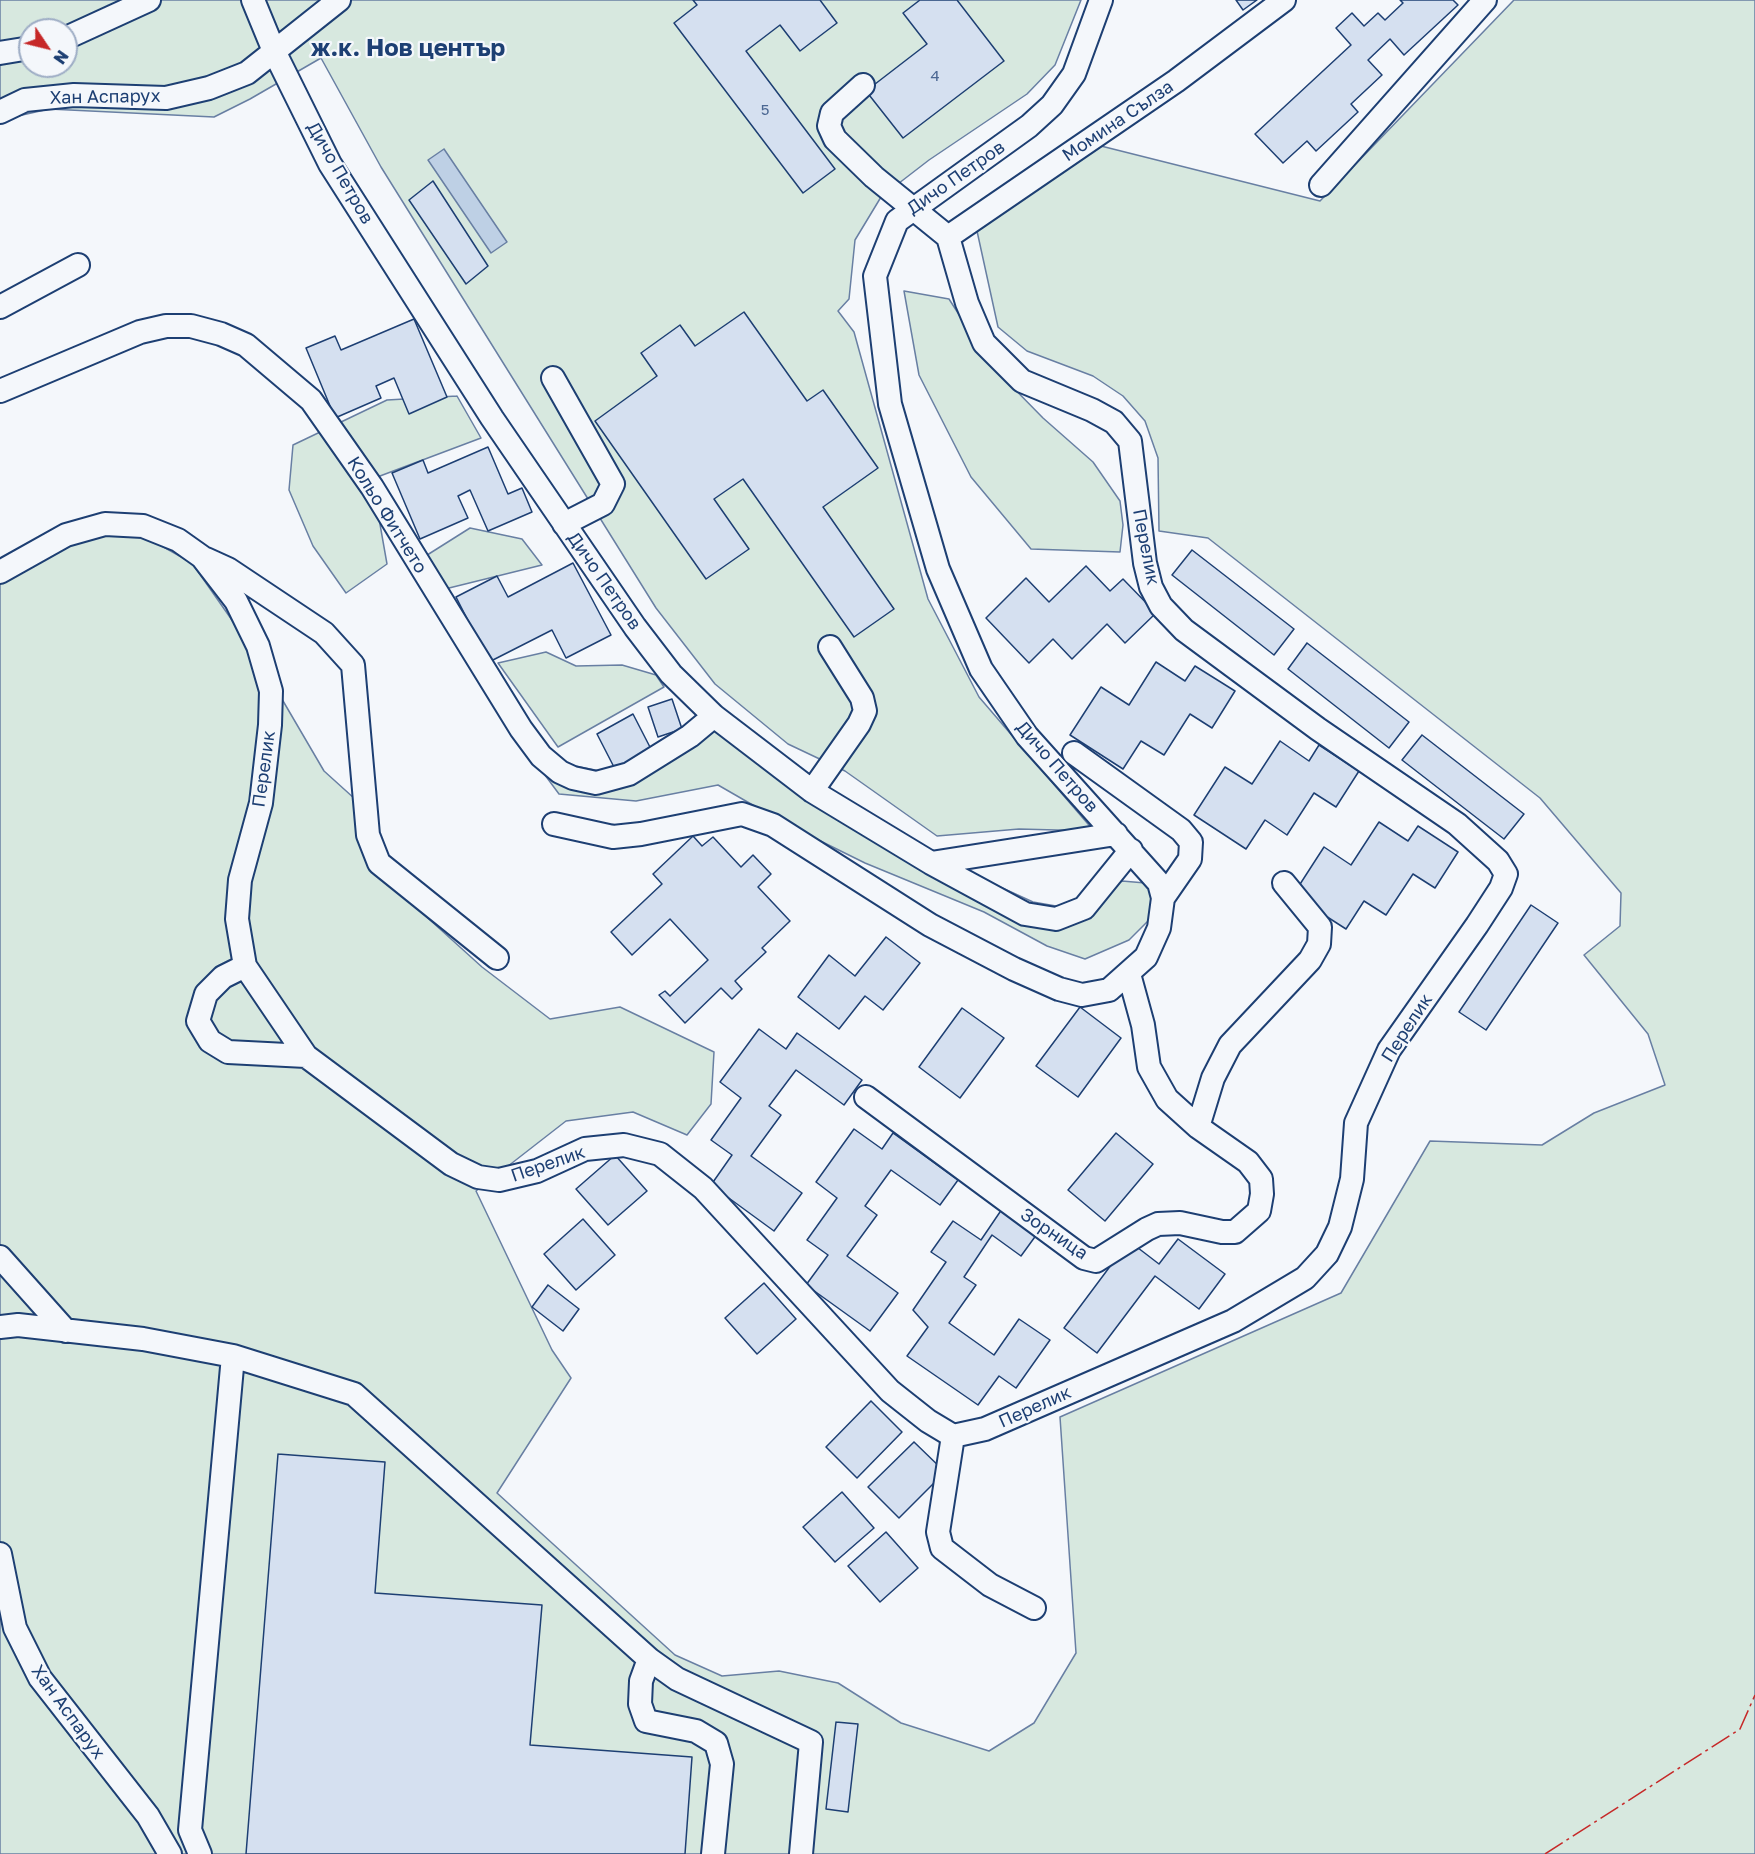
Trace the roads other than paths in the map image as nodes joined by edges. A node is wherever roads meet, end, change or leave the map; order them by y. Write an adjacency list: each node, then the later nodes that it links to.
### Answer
1 (149, 0): 7 (street)
2 (253, 0): 9 (street, Дичо Петров)
3 (339, 0): 9 (street, Хан Аспарух)
4 (1101, 0): 14 (street, Дичо Петров)
5 (1284, 0): 15 (street, Момина Сълза)
6 (1485, 0): 13 (street)
7 (78, 33)
8 (18, 50): 10 (street)
9 (274, 51): 12 (street, Хан Аспарух); 20 (street, Дичо Петров)
10 (0, 53)
11 (863, 85): 14 (street)
12 (0, 112)
13 (1321, 185)
14 (911, 209): 15 (street); 28 (street, Дичо Петров)
15 (948, 237): 42 (street, Перелик)
16 (78, 265): 17 (street)
17 (0, 307)
18 (553, 378): 20 (street)
19 (0, 391): 24 (street, Кольо Фитчето)
20 (564, 524): 24 (street, Дичо Петров)
21 (202, 557): 22 (street, Перелик); 32 (street); 33 (street, Перелик)
22 (0, 572)
23 (830, 647): 26 (street)
24 (714, 716): 26 (street, Дичо Петров)
25 (1074, 753): 31 (street)
26 (812, 791): 29 (street, Дичо Петров)
27 (554, 824): 34 (street)
28 (1123, 842): 29 (street); 29 (street, Дичо Петров); 31 (street, Дичо Петров)
29 (931, 864)
30 (1284, 883): 37 (street)
31 (1163, 898): 34 (street)
32 (497, 958)
33 (245, 966): 35 (street, Перелик); 35 (street)
34 (1129, 974): 37 (street, Зорница)
35 (306, 1056): 42 (street, Перелик)
36 (866, 1097): 37 (street, Зорница)
37 (1198, 1127)
38 (0, 1257): 40 (street)
39 (0, 1327): 40 (street)
40 (66, 1331): 41 (street)
41 (233, 1356): 45 (street); 47 (street)
42 (953, 1436): 44 (street)
43 (0, 1554): 46 (street, Хан Аспарух)
44 (1034, 1608)
45 (649, 1659): 48 (street); 49 (street)
46 (170, 1854)
47 (200, 1854)
48 (713, 1854)
49 (801, 1854)

